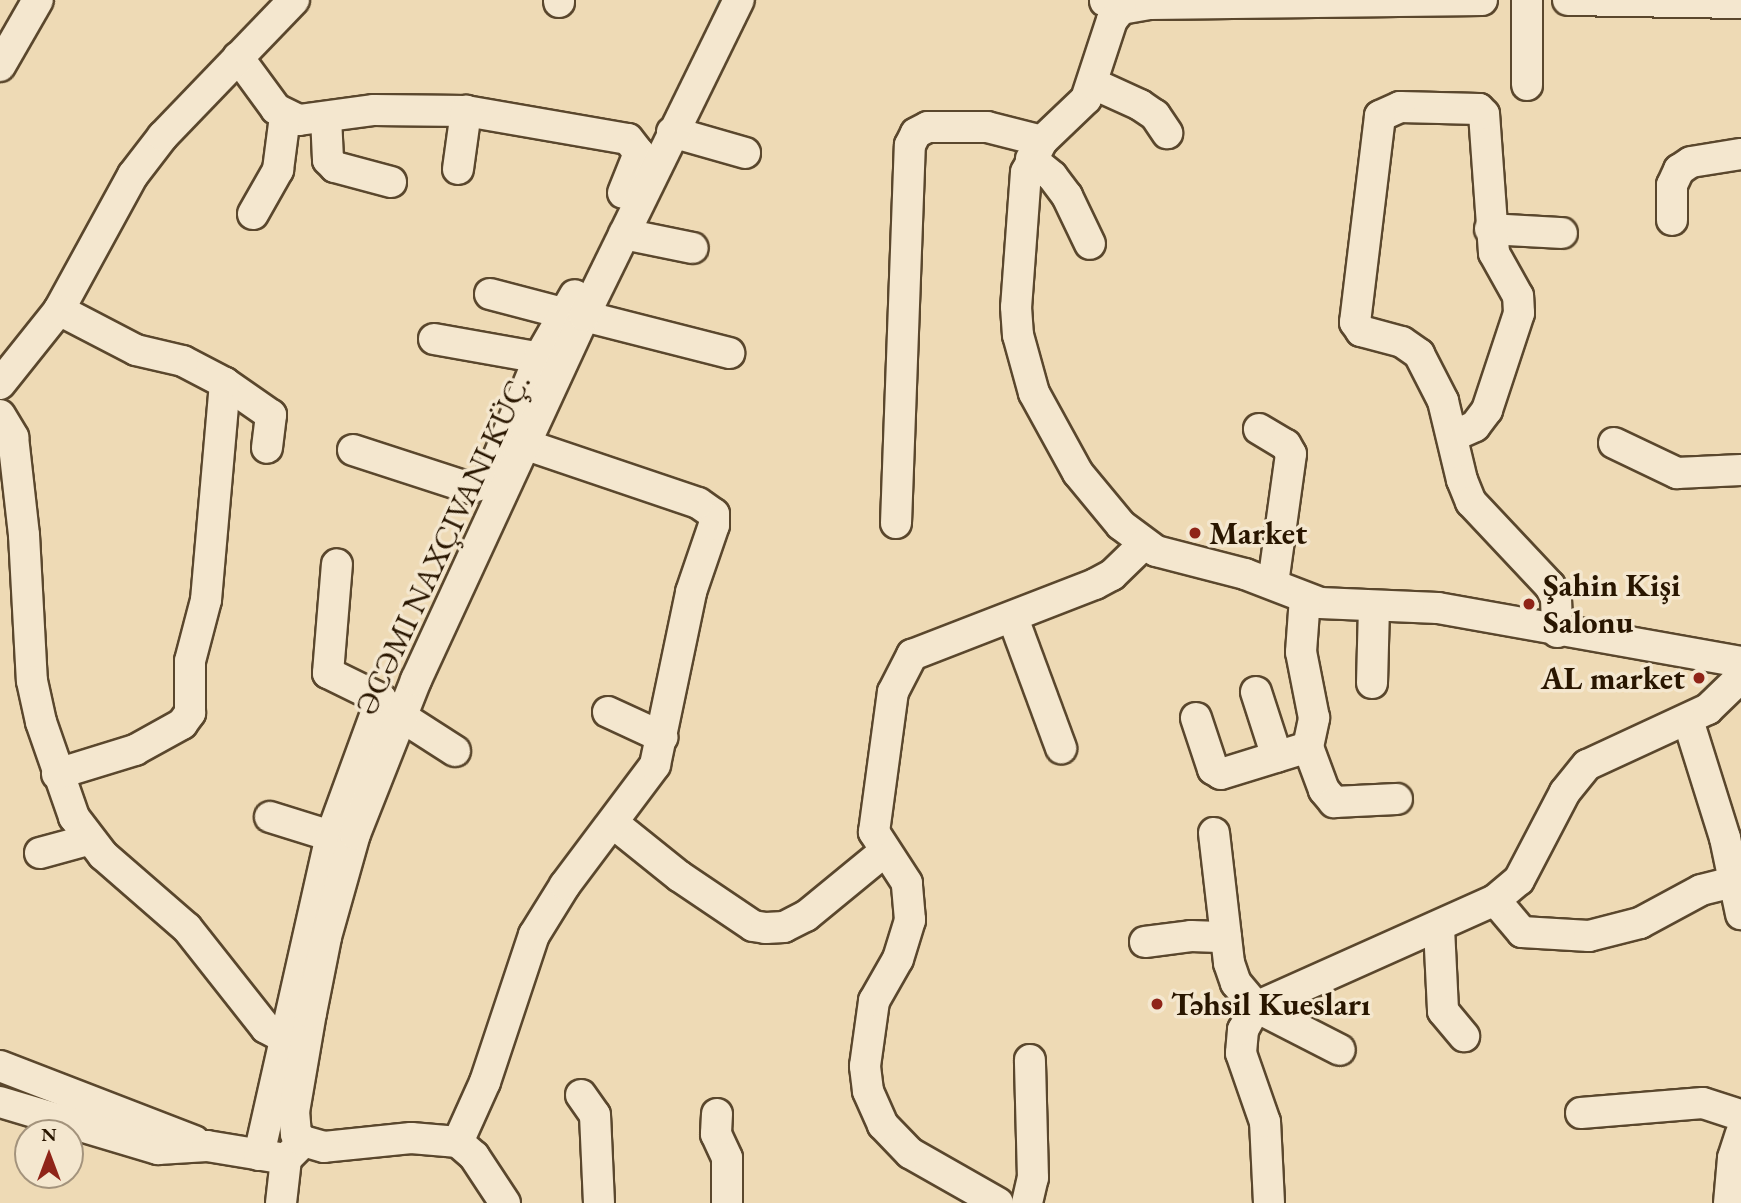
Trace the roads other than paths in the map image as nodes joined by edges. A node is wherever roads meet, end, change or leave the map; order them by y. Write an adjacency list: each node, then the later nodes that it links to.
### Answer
1 (38, 0): 10 (street)
2 (294, 0): 9 (street)
3 (739, 0): 16 (street)
4 (1482, 0): 7 (street)
5 (1527, 0): 12 (street)
6 (1568, 0): 8 (street)
7 (1130, 3): 11 (street)
8 (1741, 3)
9 (238, 57): 14 (street); 31 (street)
10 (0, 66)
11 (1094, 84): 17 (street); 18 (street)
12 (1528, 85)
13 (466, 111): 15 (street); 21 (street); 32 (street)
14 (285, 116): 15 (street); 23 (street)
15 (326, 117): 22 (street)
16 (672, 132): 19 (street); 27 (street)
17 (1167, 133)
18 (1037, 150): 28 (street); 46 (street); 47 (street)
19 (745, 153)
20 (1741, 154): 24 (street)
21 (458, 169)
22 (391, 182)
23 (253, 214)
24 (1672, 220)
25 (1490, 229): 26 (street); 40 (street); 40 (street)
26 (1562, 233)
27 (624, 234): 29 (street); 32 (street)
28 (1090, 244)
29 (693, 248)
30 (490, 294): 32 (street)
31 (59, 310): 36 (street); 37 (street)
32 (575, 315): 34 (street); 35 (street)
33 (434, 339): 35 (street)
34 (729, 353)
35 (552, 359): 42 (street); 44 (street)
36 (225, 383): 43 (street); 67 (street)
37 (0, 384)
38 (0, 415): 67 (street)
39 (1259, 429): 49 (street)
40 (1452, 436): 53 (street)
41 (1614, 443): 45 (street)
42 (527, 445): 59 (street); 62 (street)
43 (267, 448)
44 (353, 450)
45 (1741, 470)
46 (896, 523)
47 (1143, 545): 49 (street); 52 (street)
48 (337, 564): 72 (street)
49 (1273, 584): 50 (street)
50 (1305, 598): 51 (street); 63 (street)
51 (1374, 606): 53 (street); 56 (street)
52 (1013, 618): 64 (street); 74 (street)
53 (1557, 632): 54 (street)
54 (1741, 662)
55 (1741, 677): 61 (street)
56 (1371, 683)
57 (1256, 692): 66 (street)
58 (608, 712): 62 (street)
59 (401, 717): 65 (street); 96 (street)
60 (1196, 718): 66 (street)
61 (1688, 720): 76 (street); 77 (street)
62 (662, 737): 70 (street)
63 (1308, 747): 66 (street); 68 (street)
64 (1061, 748)
65 (455, 751)
66 (1278, 757)
67 (57, 774): 73 (street)
68 (1397, 800)
69 (270, 817): 72 (street)
70 (613, 823): 74 (street); 94 (street)
71 (1214, 833): 80 (street)
72 (331, 836): 84 (street)
73 (88, 840): 75 (street); 84 (street)
74 (885, 851): 101 (street)
75 (40, 853)
76 (1738, 881): 77 (street); 78 (street)
77 (1495, 900): 79 (street)
78 (1741, 914)
79 (1439, 928): 82 (street); 83 (street)
80 (1226, 937): 81 (street); 82 (street)
81 (1145, 942)
82 (1256, 1007): 85 (street); 103 (street)
83 (1464, 1035)
84 (285, 1038): 96 (street)
85 (1340, 1050)
86 (1030, 1060): 102 (street)
87 (0, 1066): 95 (street)
88 (581, 1095): 99 (street)
89 (0, 1102): 95 (street)
90 (1581, 1113): 92 (street)
91 (717, 1114): 100 (street)
92 (1741, 1115)
93 (1741, 1133): 104 (street)
94 (458, 1142): 96 (street); 98 (street)
95 (207, 1146): 96 (street)
96 (282, 1152): 97 (street)
97 (281, 1203)
98 (505, 1203)
99 (599, 1203)
100 (727, 1203)
101 (998, 1203)
102 (1027, 1203)
103 (1269, 1203)
104 (1729, 1203)

